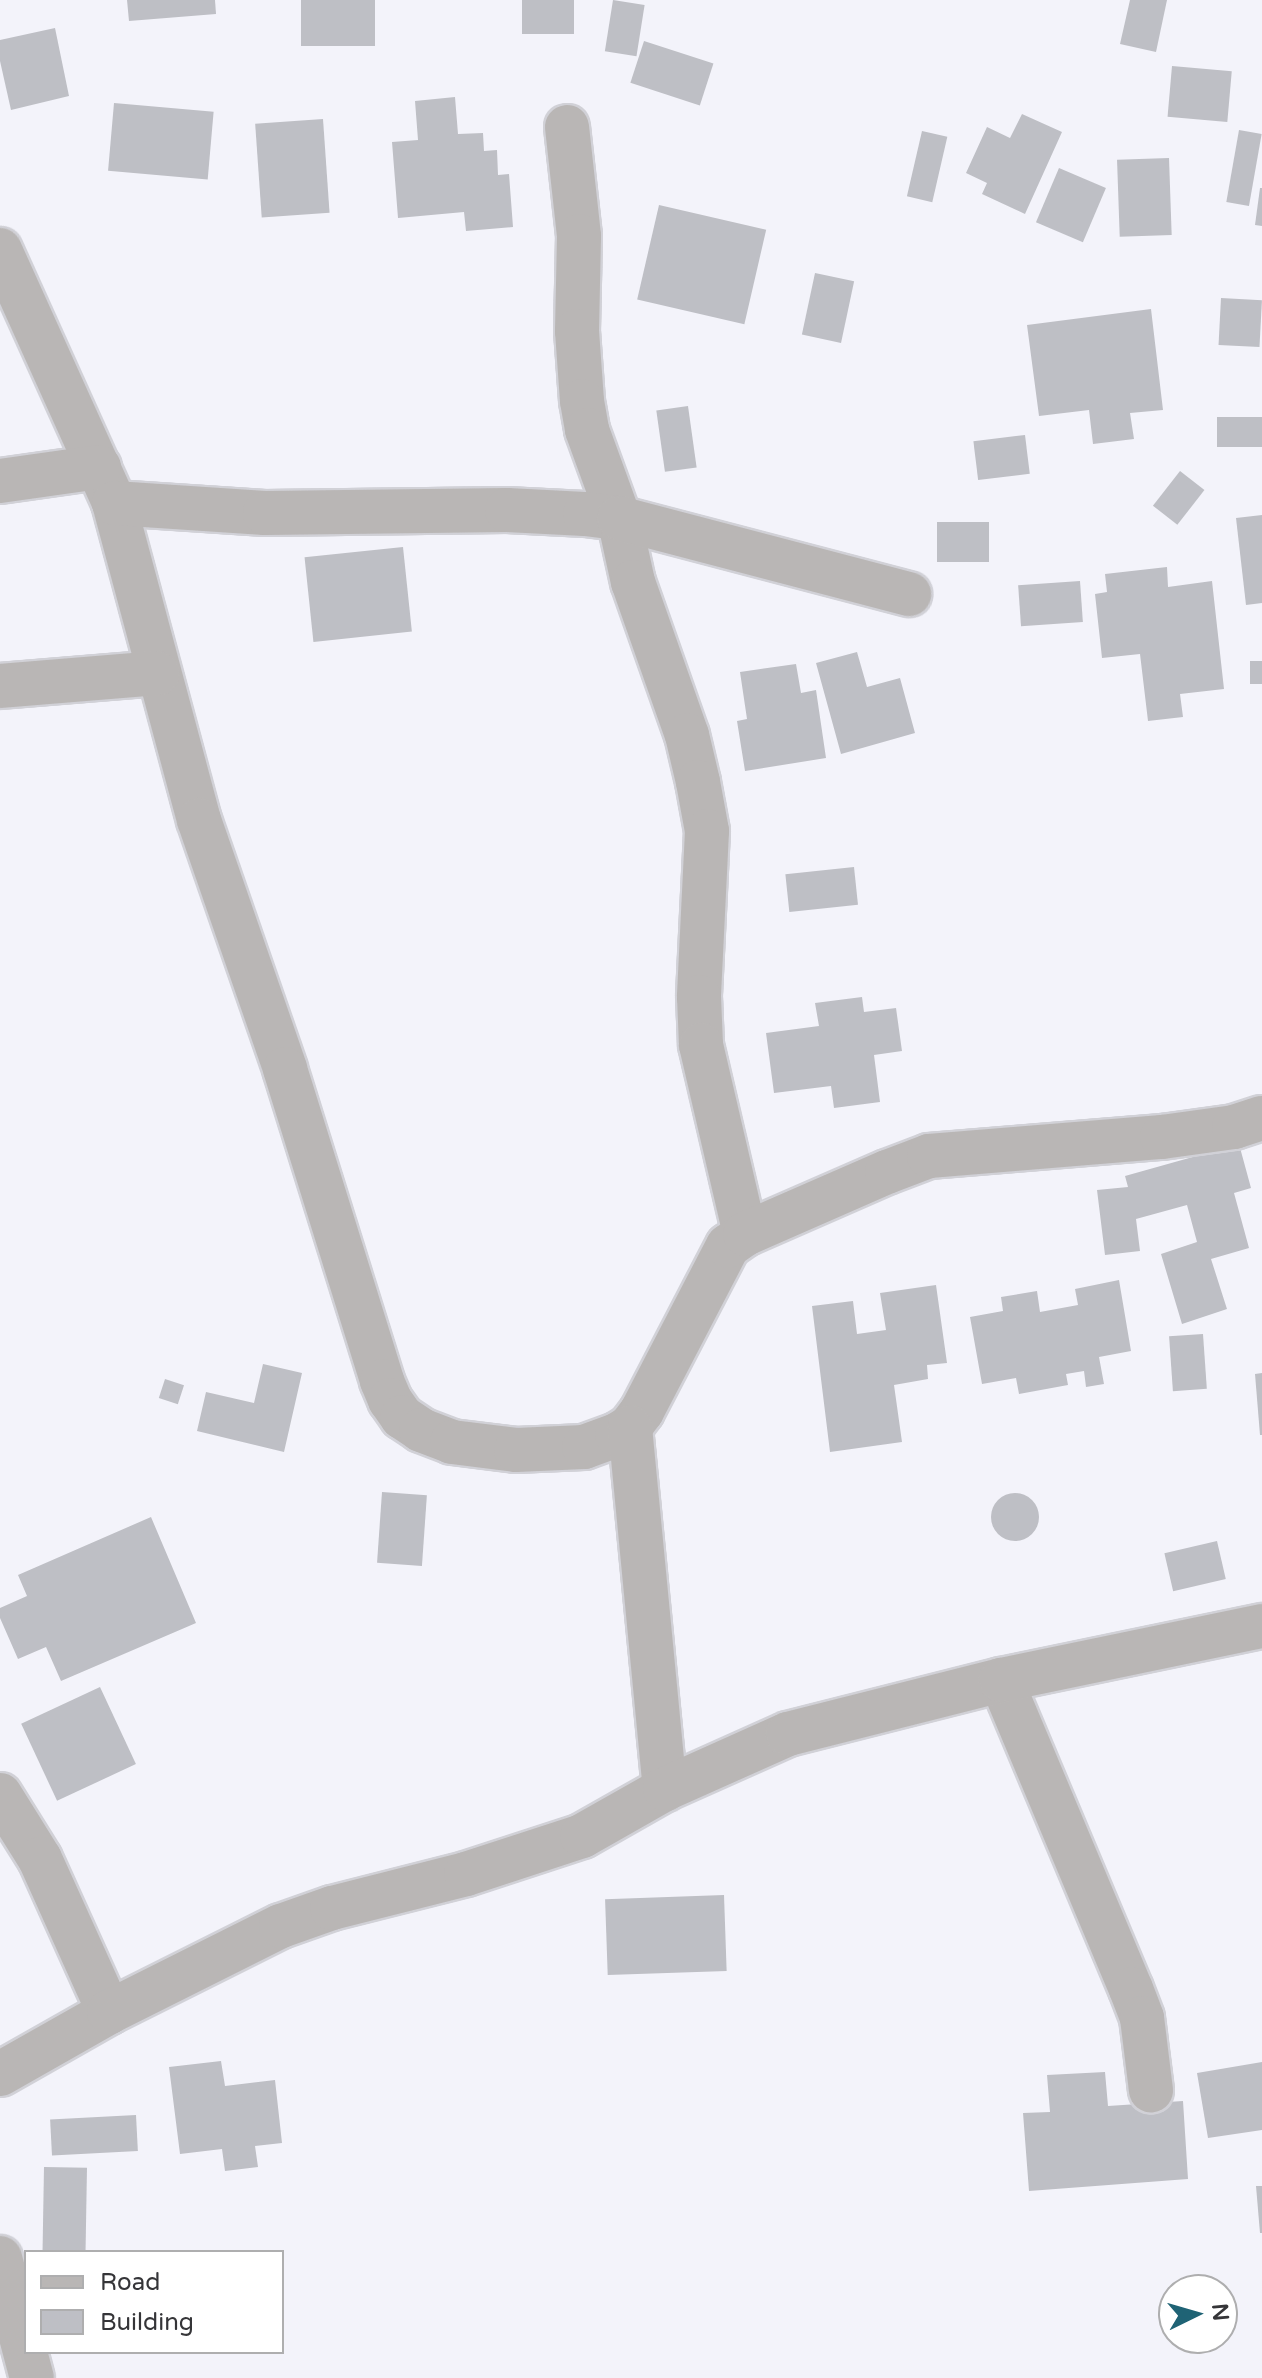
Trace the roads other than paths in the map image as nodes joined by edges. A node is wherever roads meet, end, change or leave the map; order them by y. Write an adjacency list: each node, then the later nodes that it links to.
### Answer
1 (567, 127): 5 (street)
2 (0, 250): 4 (street)
3 (0, 481): 4 (street)
4 (106, 485): 5 (street); 7 (street)
5 (619, 518): 6 (street); 10 (street)
6 (909, 594)
7 (157, 673): 8 (street); 11 (street)
8 (0, 686)
9 (1260, 1126): 10 (street)
10 (745, 1234): 11 (street)
11 (630, 1427): 14 (street)
12 (1262, 1626): 13 (street)
13 (1001, 1680): 14 (street); 18 (street)
14 (665, 1789): 16 (street)
15 (0, 1795): 16 (street)
16 (109, 2012): 17 (street)
17 (0, 2074)
18 (1151, 2090)
19 (0, 2258): 20 (street)
20 (24, 2348)
21 (26, 2354): 22 (street)
22 (32, 2378)

